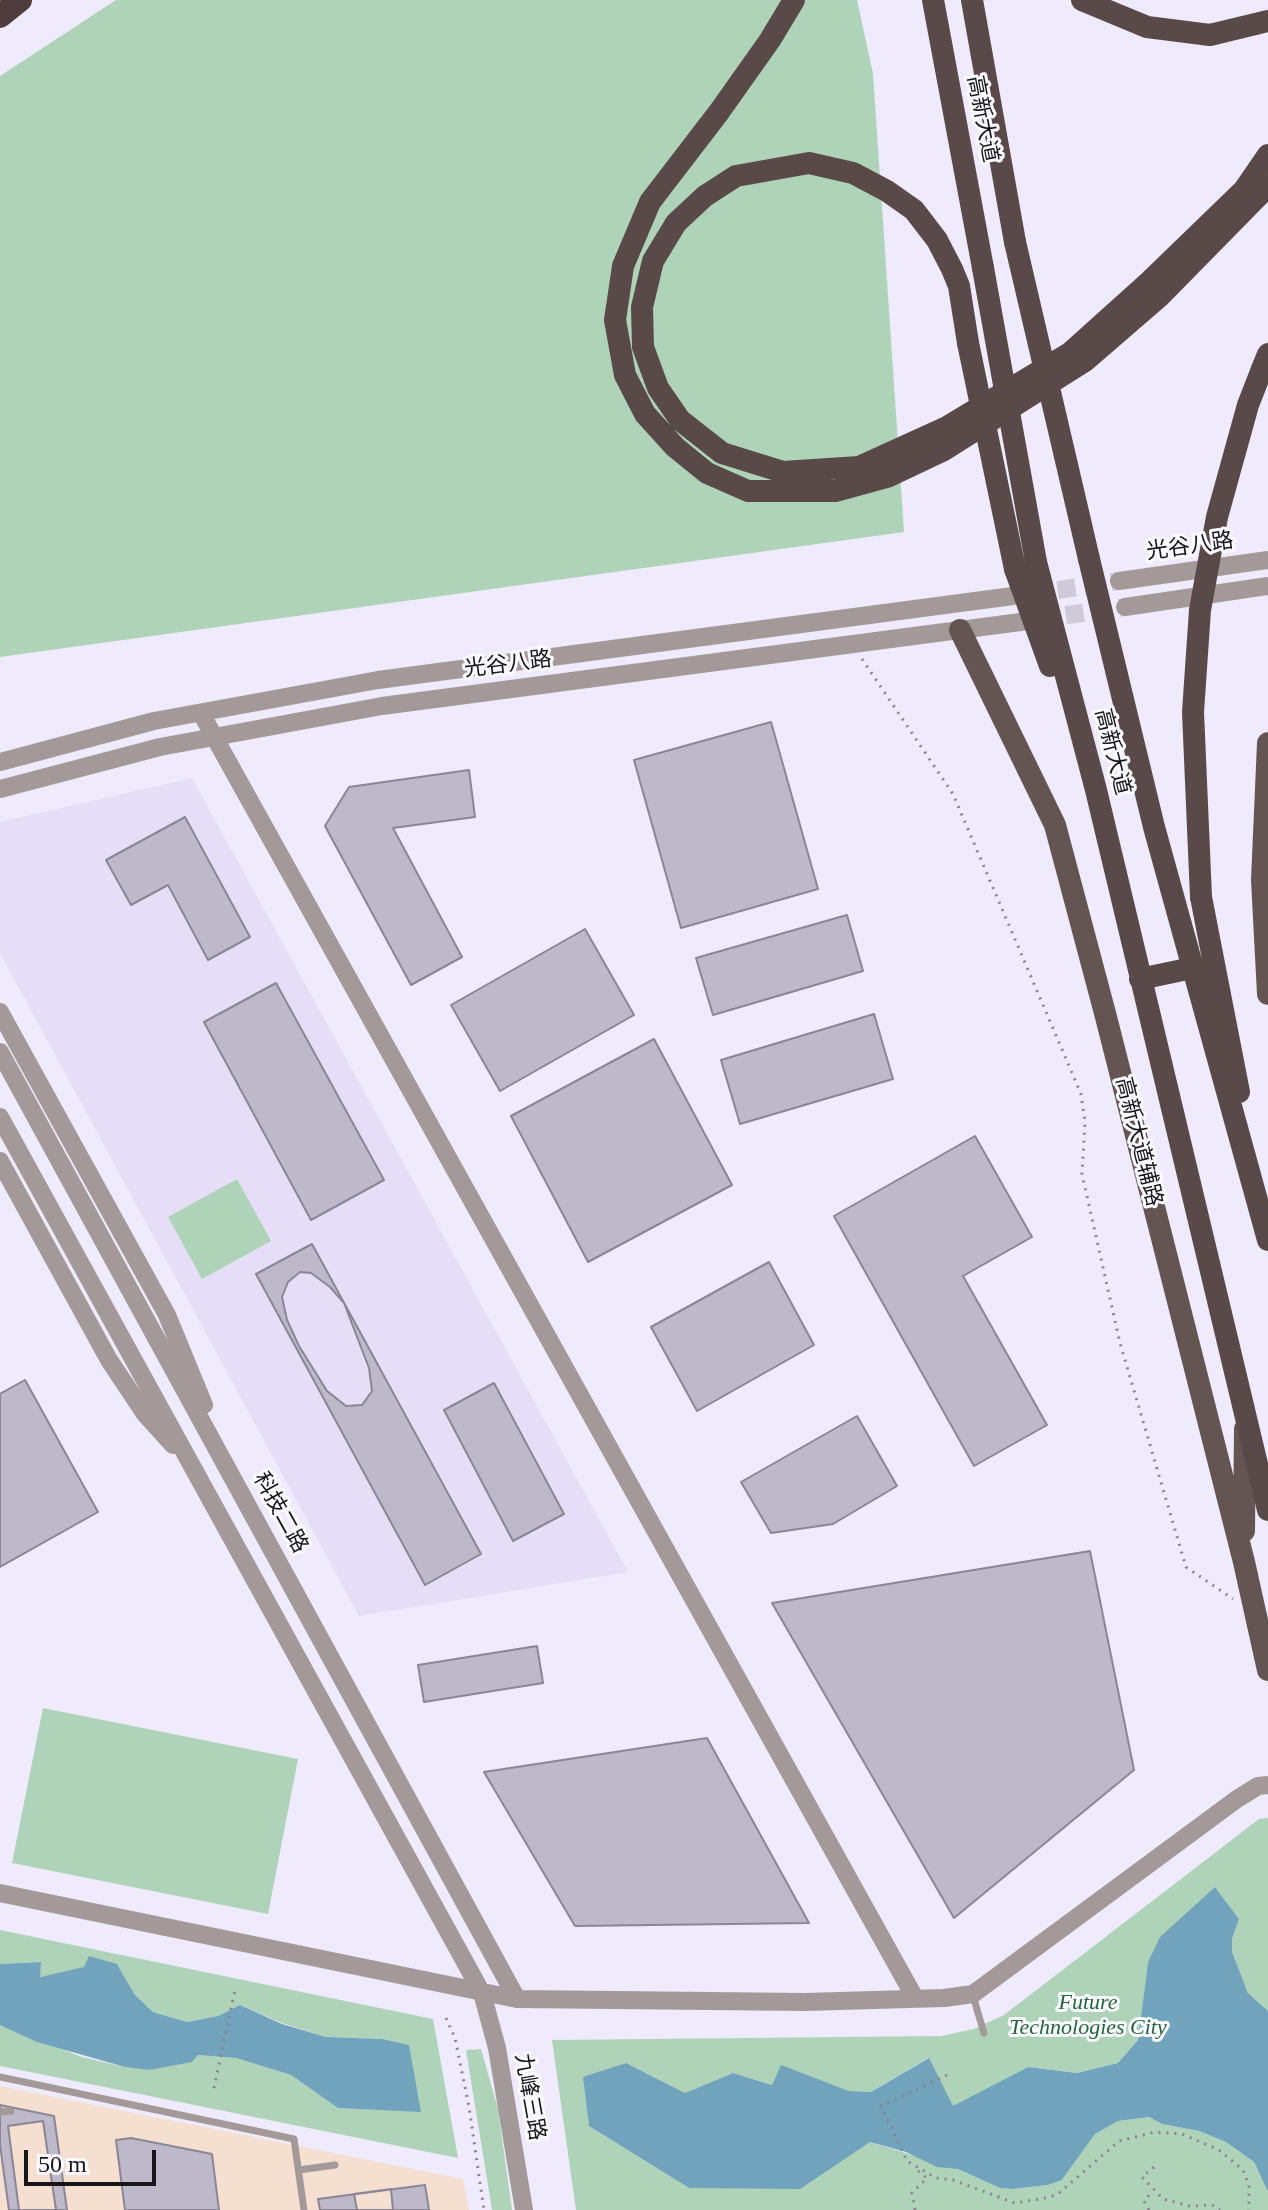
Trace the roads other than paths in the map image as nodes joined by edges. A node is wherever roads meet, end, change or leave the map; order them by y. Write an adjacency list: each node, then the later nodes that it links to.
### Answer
1 (20, 0): 6 (highway)
2 (794, 0): 9 (highway)
3 (933, 0): 12 (highway, 高新大道, bridge)
4 (972, 0): 24 (highway, 高新大道, bridge)
5 (1082, 0): 7 (highway)
6 (0, 16)
7 (1268, 21)
8 (1268, 155): 12 (highway, bridge)
9 (1268, 186)
10 (1265, 361): 31 (highway, bridge)
11 (1268, 560): 13 (street, 光谷八路)
12 (1025, 566): 25 (highway, 高新大道)
13 (1119, 581)
14 (1268, 586): 16 (street)
15 (1013, 596): 19 (street, 光谷八路)
16 (1125, 607)
17 (1028, 621): 18 (street, 光谷八路)
18 (960, 630): 20 (street, 光谷八路); 37 (main road, 高新大道辅路)
19 (201, 713): 20 (street); 22 (street, 光谷八路)
20 (214, 737): 23 (street, 光谷八路); 43 (street)
21 (1268, 743): 26 (main road)
22 (0, 762)
23 (0, 789)
24 (1192, 968): 25 (highway); 32 (highway, 高新大道)
25 (1140, 979): 33 (highway, 高新大道)
26 (1268, 994)
27 (0, 1012): 34 (street)
28 (0, 1052): 34 (street, 科技二路)
29 (0, 1117): 35 (street)
30 (0, 1161): 35 (street)
31 (1268, 1222)
32 (1268, 1240)
33 (1245, 1416): 36 (highway, 高新大道); 37 (main road)
34 (220, 1453): 44 (street, 科技二路)
35 (194, 1469): 41 (street)
36 (1268, 1510)
37 (1244, 1562): 38 (main road, 高新大道辅路)
38 (1268, 1670)
39 (1268, 1785): 42 (street)
40 (0, 1893): 41 (street)
41 (482, 1993): 44 (street); 52 (street, 九峰三路)
42 (973, 1994): 43 (street); 45 (lane)
43 (915, 1998): 44 (street)
44 (517, 1999)
45 (984, 2033)
46 (0, 2077): 50 (lane)
47 (11, 2111): 48 (lane)
48 (0, 2112)
49 (335, 2165): 50 (lane)
50 (299, 2170): 51 (lane)
51 (304, 2210)
52 (524, 2210)

